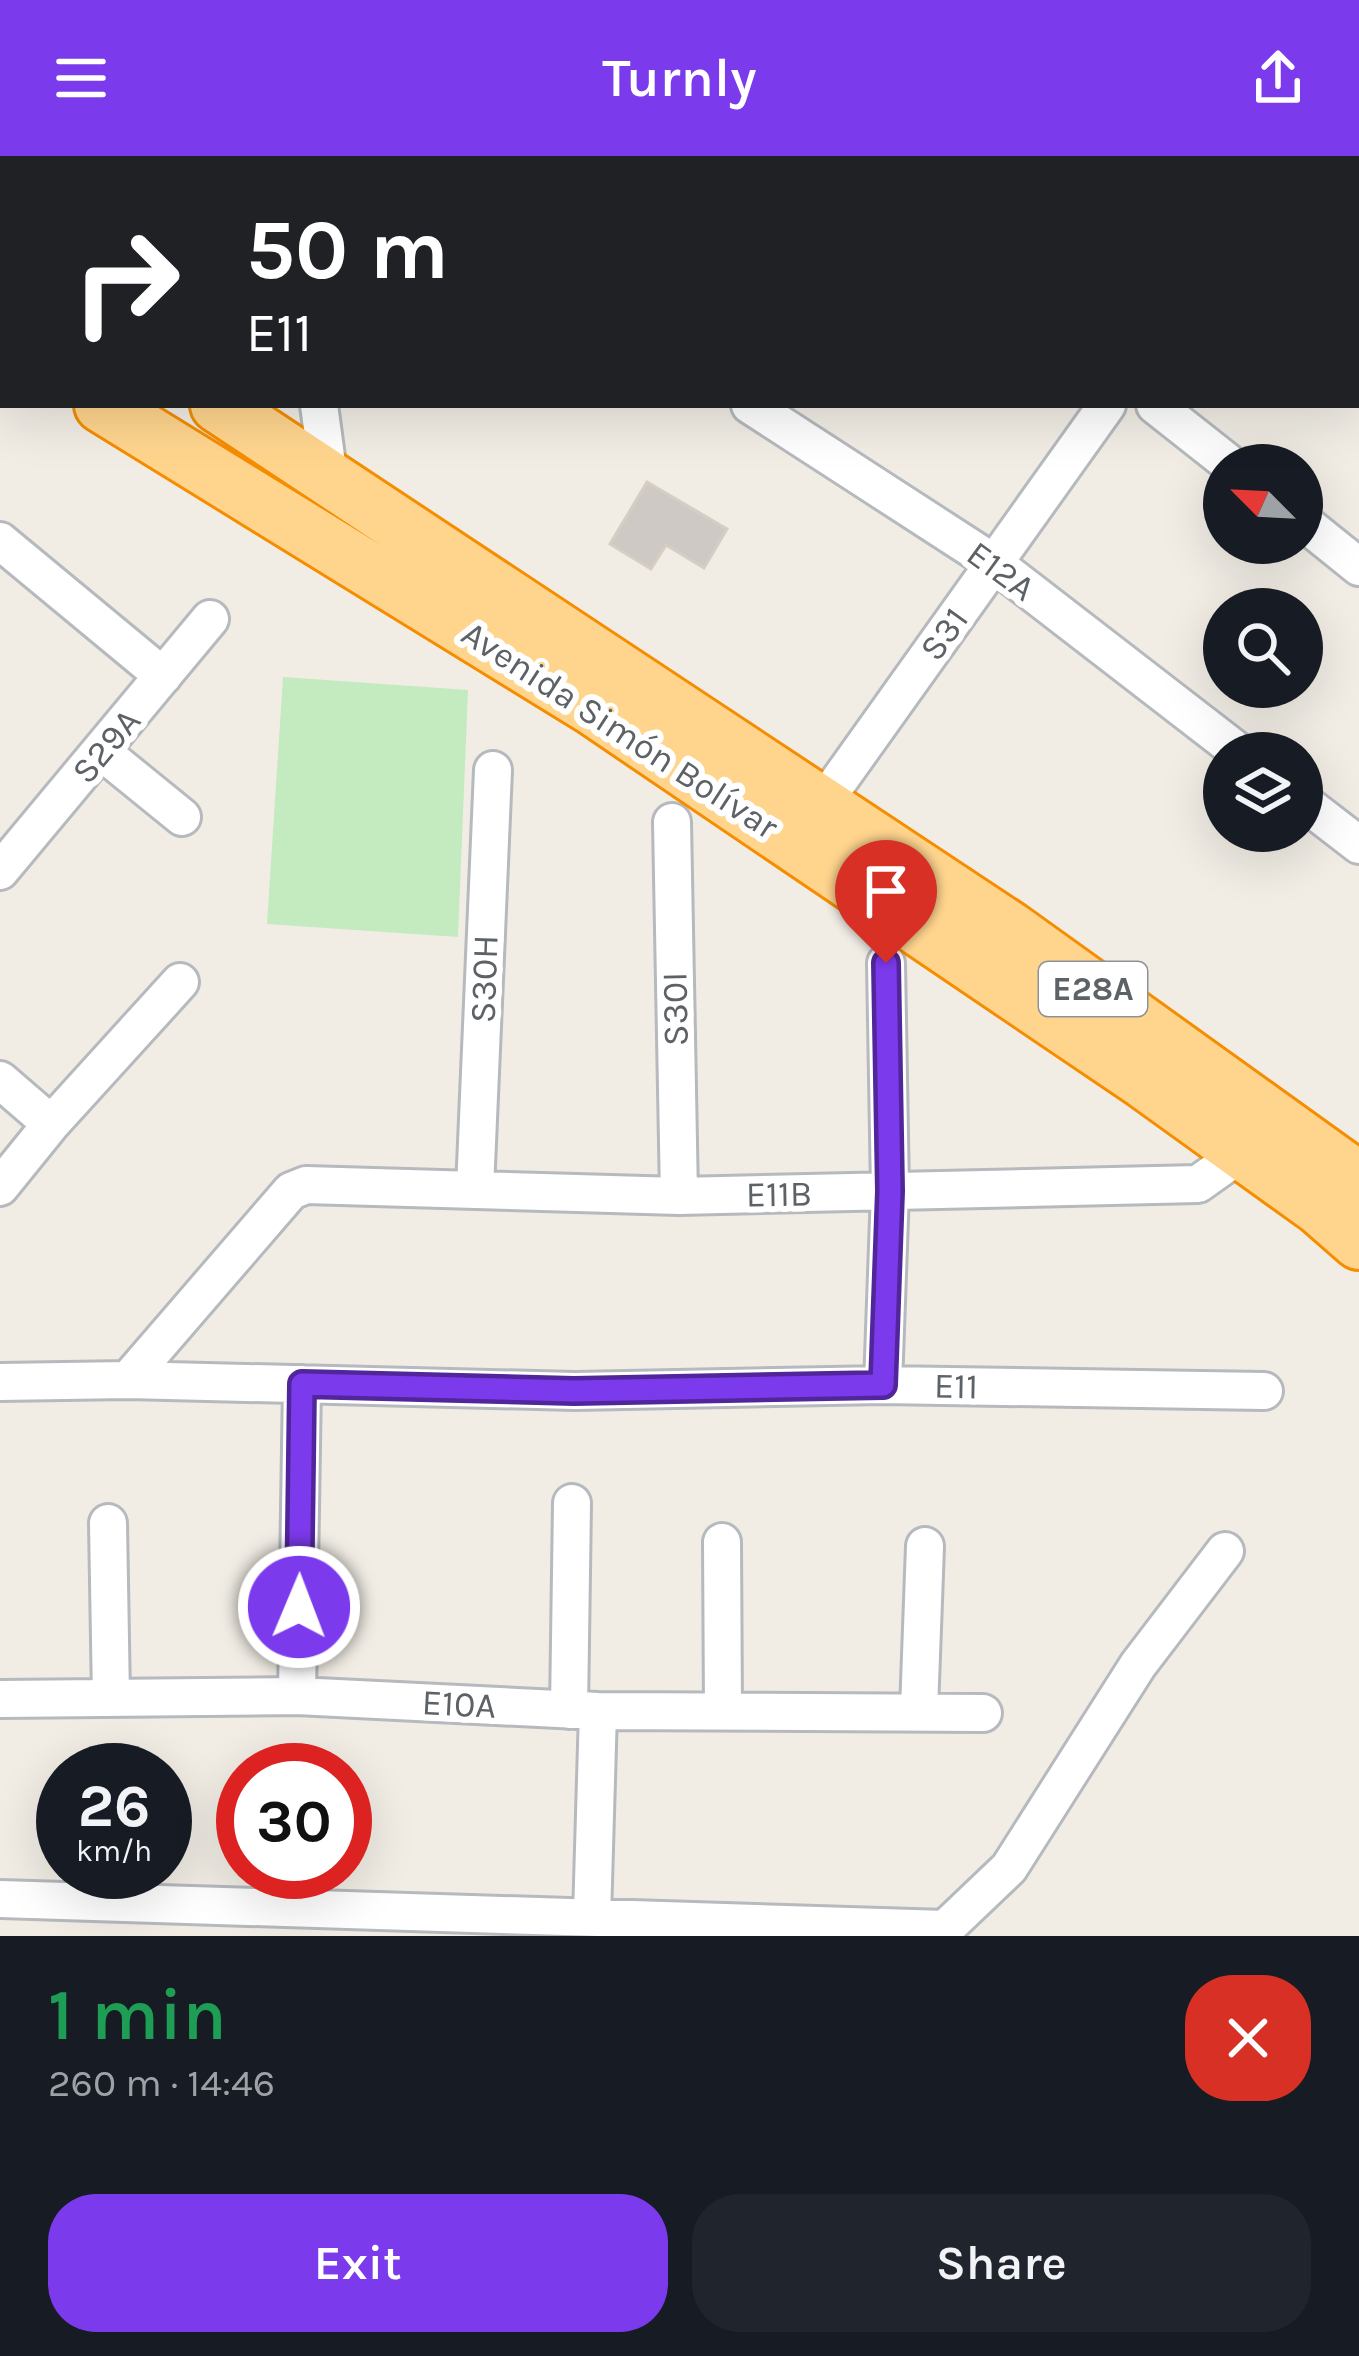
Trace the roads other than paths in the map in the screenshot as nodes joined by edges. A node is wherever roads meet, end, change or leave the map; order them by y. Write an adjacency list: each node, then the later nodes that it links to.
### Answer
1 (107, 408): 29 (highway, Avenida Simón Bolívar)
2 (222, 408): 8 (highway, Avenida Simón Bolívar)
3 (319, 408): 8 (street)
4 (755, 408): 11 (street, E12A)
5 (1105, 408): 11 (street, S31)
6 (1159, 408): 7 (street)
7 (1204, 444)
8 (329, 479): 18 (highway, Avenida Simón Bolívar)
9 (1323, 538): 12 (street)
10 (0, 541): 14 (street)
11 (994, 563): 15 (street, E12A); 18 (street, S31)
12 (1359, 567)
13 (210, 620): 14 (street, S29A)
14 (163, 676): 16 (street, S29A)
15 (1213, 732)
16 (102, 752): 19 (street); 22 (street, S29A)
17 (493, 770): 32 (street, S30H)
18 (823, 803): 30 (highway, Avenida Simón Bolívar / E28A)
19 (182, 817)
20 (1323, 817): 23 (street)
21 (672, 822): 34 (street, S30I)
22 (14, 826): 24 (street, S29A)
23 (1359, 844)
24 (0, 871)
25 (886, 963): 33 (street)
26 (180, 982): 28 (street)
27 (0, 1080): 28 (street)
28 (51, 1124): 31 (street)
29 (1243, 1152): 33 (street, E11B); 35 (highway, Avenida Simón Bolívar)
30 (1359, 1180)
31 (0, 1187)
32 (475, 1189): 34 (street, E11B); 36 (street, E11B)
33 (890, 1191): 34 (street, E11B); 39 (street)
34 (679, 1196)
35 (1359, 1242)
36 (128, 1380): 37 (street, E11); 38 (street, E11)
37 (0, 1382)
38 (302, 1384): 39 (street, E11); 46 (street)
39 (883, 1385): 40 (street, E11)
40 (1264, 1391)
41 (572, 1503): 51 (street)
42 (108, 1523): 47 (street)
43 (722, 1542): 49 (street)
44 (925, 1546): 50 (street)
45 (1225, 1551): 55 (street)
46 (297, 1696): 47 (street, E10A); 51 (street, E10A)
47 (111, 1698): 48 (street, E10A)
48 (0, 1699)
49 (723, 1710): 50 (street, E10A); 51 (street, E10A)
50 (919, 1710): 52 (street, E10A)
51 (584, 1711): 54 (street)
52 (983, 1713)
53 (0, 1899): 54 (street)
54 (592, 1917): 55 (street)
55 (944, 1932)

